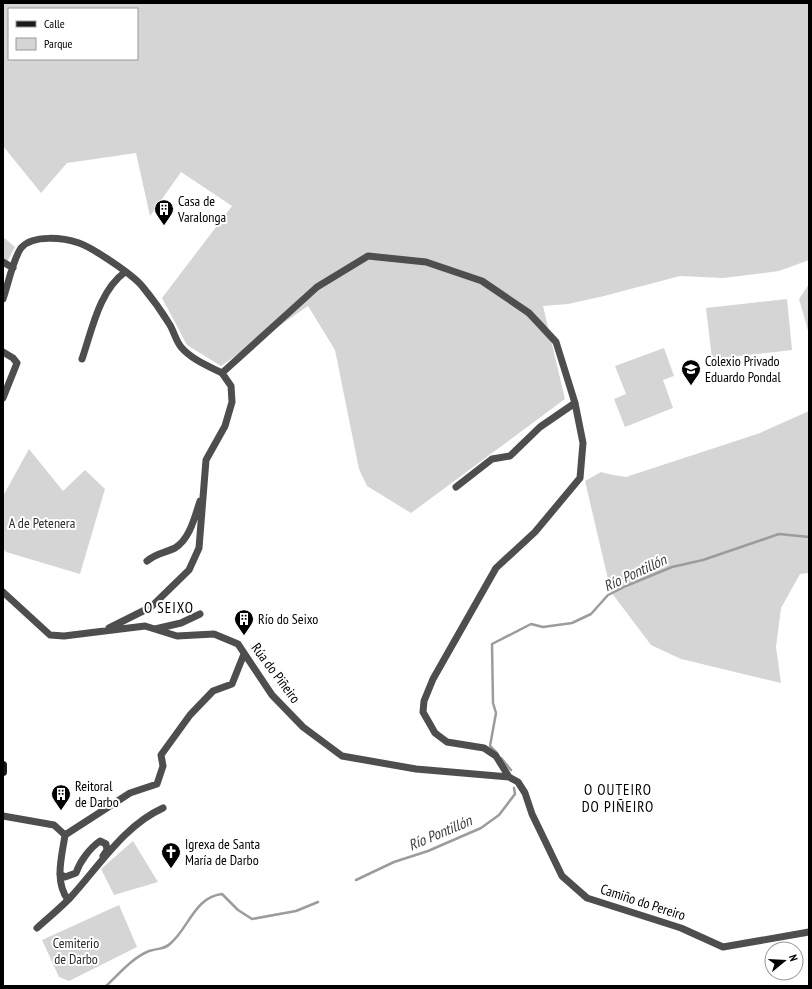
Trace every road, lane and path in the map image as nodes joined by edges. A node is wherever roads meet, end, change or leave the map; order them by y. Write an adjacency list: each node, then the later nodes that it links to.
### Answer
1 (3, 262): 2 (street)
2 (14, 268): 3 (street); 4 (street)
3 (125, 272): 6 (street); 7 (street)
4 (3, 299)
5 (3, 352): 8 (street)
6 (82, 359)
7 (222, 373): 9 (street, Camiño do Pereiro); 11 (street)
8 (3, 398)
9 (574, 403): 10 (street); 20 (street, Camiño do Pereiro)
10 (456, 487)
11 (203, 493): 12 (street); 16 (street)
12 (147, 561)
13 (3, 592): 16 (street, Rúa do Piñeiro)
14 (200, 614): 15 (street)
15 (155, 629): 16 (street, Rúa do Piñeiro); 17 (street, Rúa do Piñeiro)
16 (103, 630)
17 (244, 654): 20 (street, Rúa do Piñeiro); 23 (street)
18 (3, 765): 19 (main road)
19 (3, 772)
20 (509, 777): 28 (street, Camiño do Pereiro)
21 (163, 808): 24 (street)
22 (3, 816): 23 (street)
23 (65, 835): 25 (street)
24 (97, 867): 25 (street); 26 (street)
25 (60, 874): 26 (street)
26 (68, 900): 27 (street)
27 (37, 928)
28 (809, 932)

